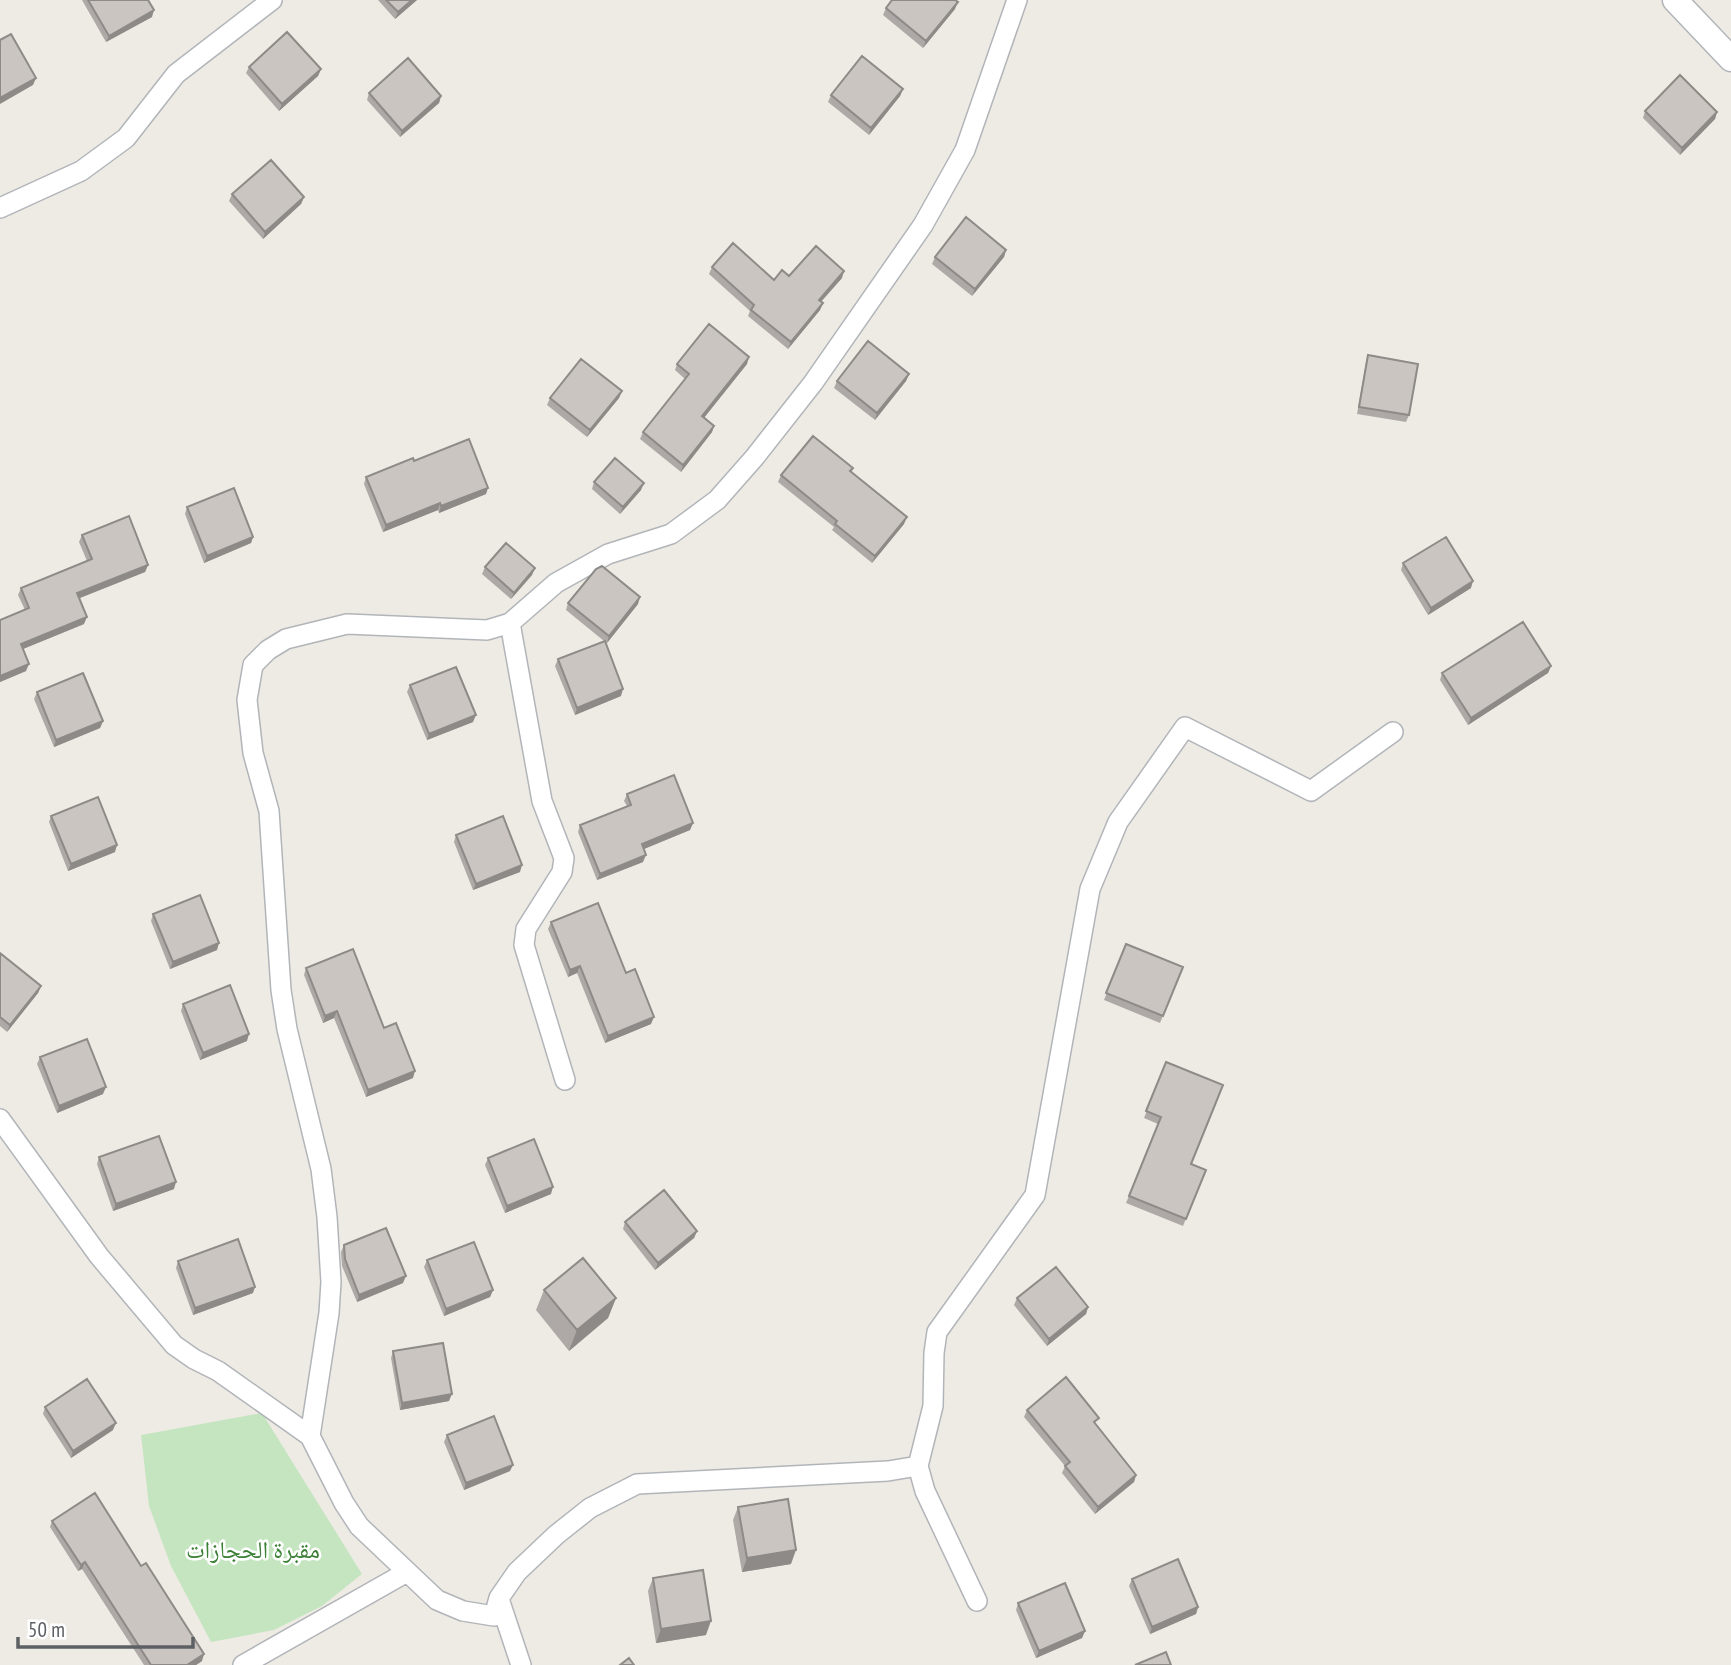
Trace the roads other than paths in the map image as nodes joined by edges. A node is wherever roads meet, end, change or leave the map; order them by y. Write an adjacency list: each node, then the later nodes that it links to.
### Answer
1 (272, 0): 5 (street)
2 (1017, 0): 6 (street)
3 (1675, 0): 4 (street)
4 (1731, 59)
5 (0, 208)
6 (510, 623): 8 (street); 10 (street)
7 (1393, 732): 11 (street)
8 (565, 1080)
9 (0, 1119): 10 (street)
10 (310, 1436): 12 (street)
11 (918, 1466): 13 (street); 14 (street)
12 (407, 1572): 13 (street); 15 (street)
13 (499, 1598): 16 (street)
14 (977, 1601)
15 (243, 1665)
16 (521, 1665)

